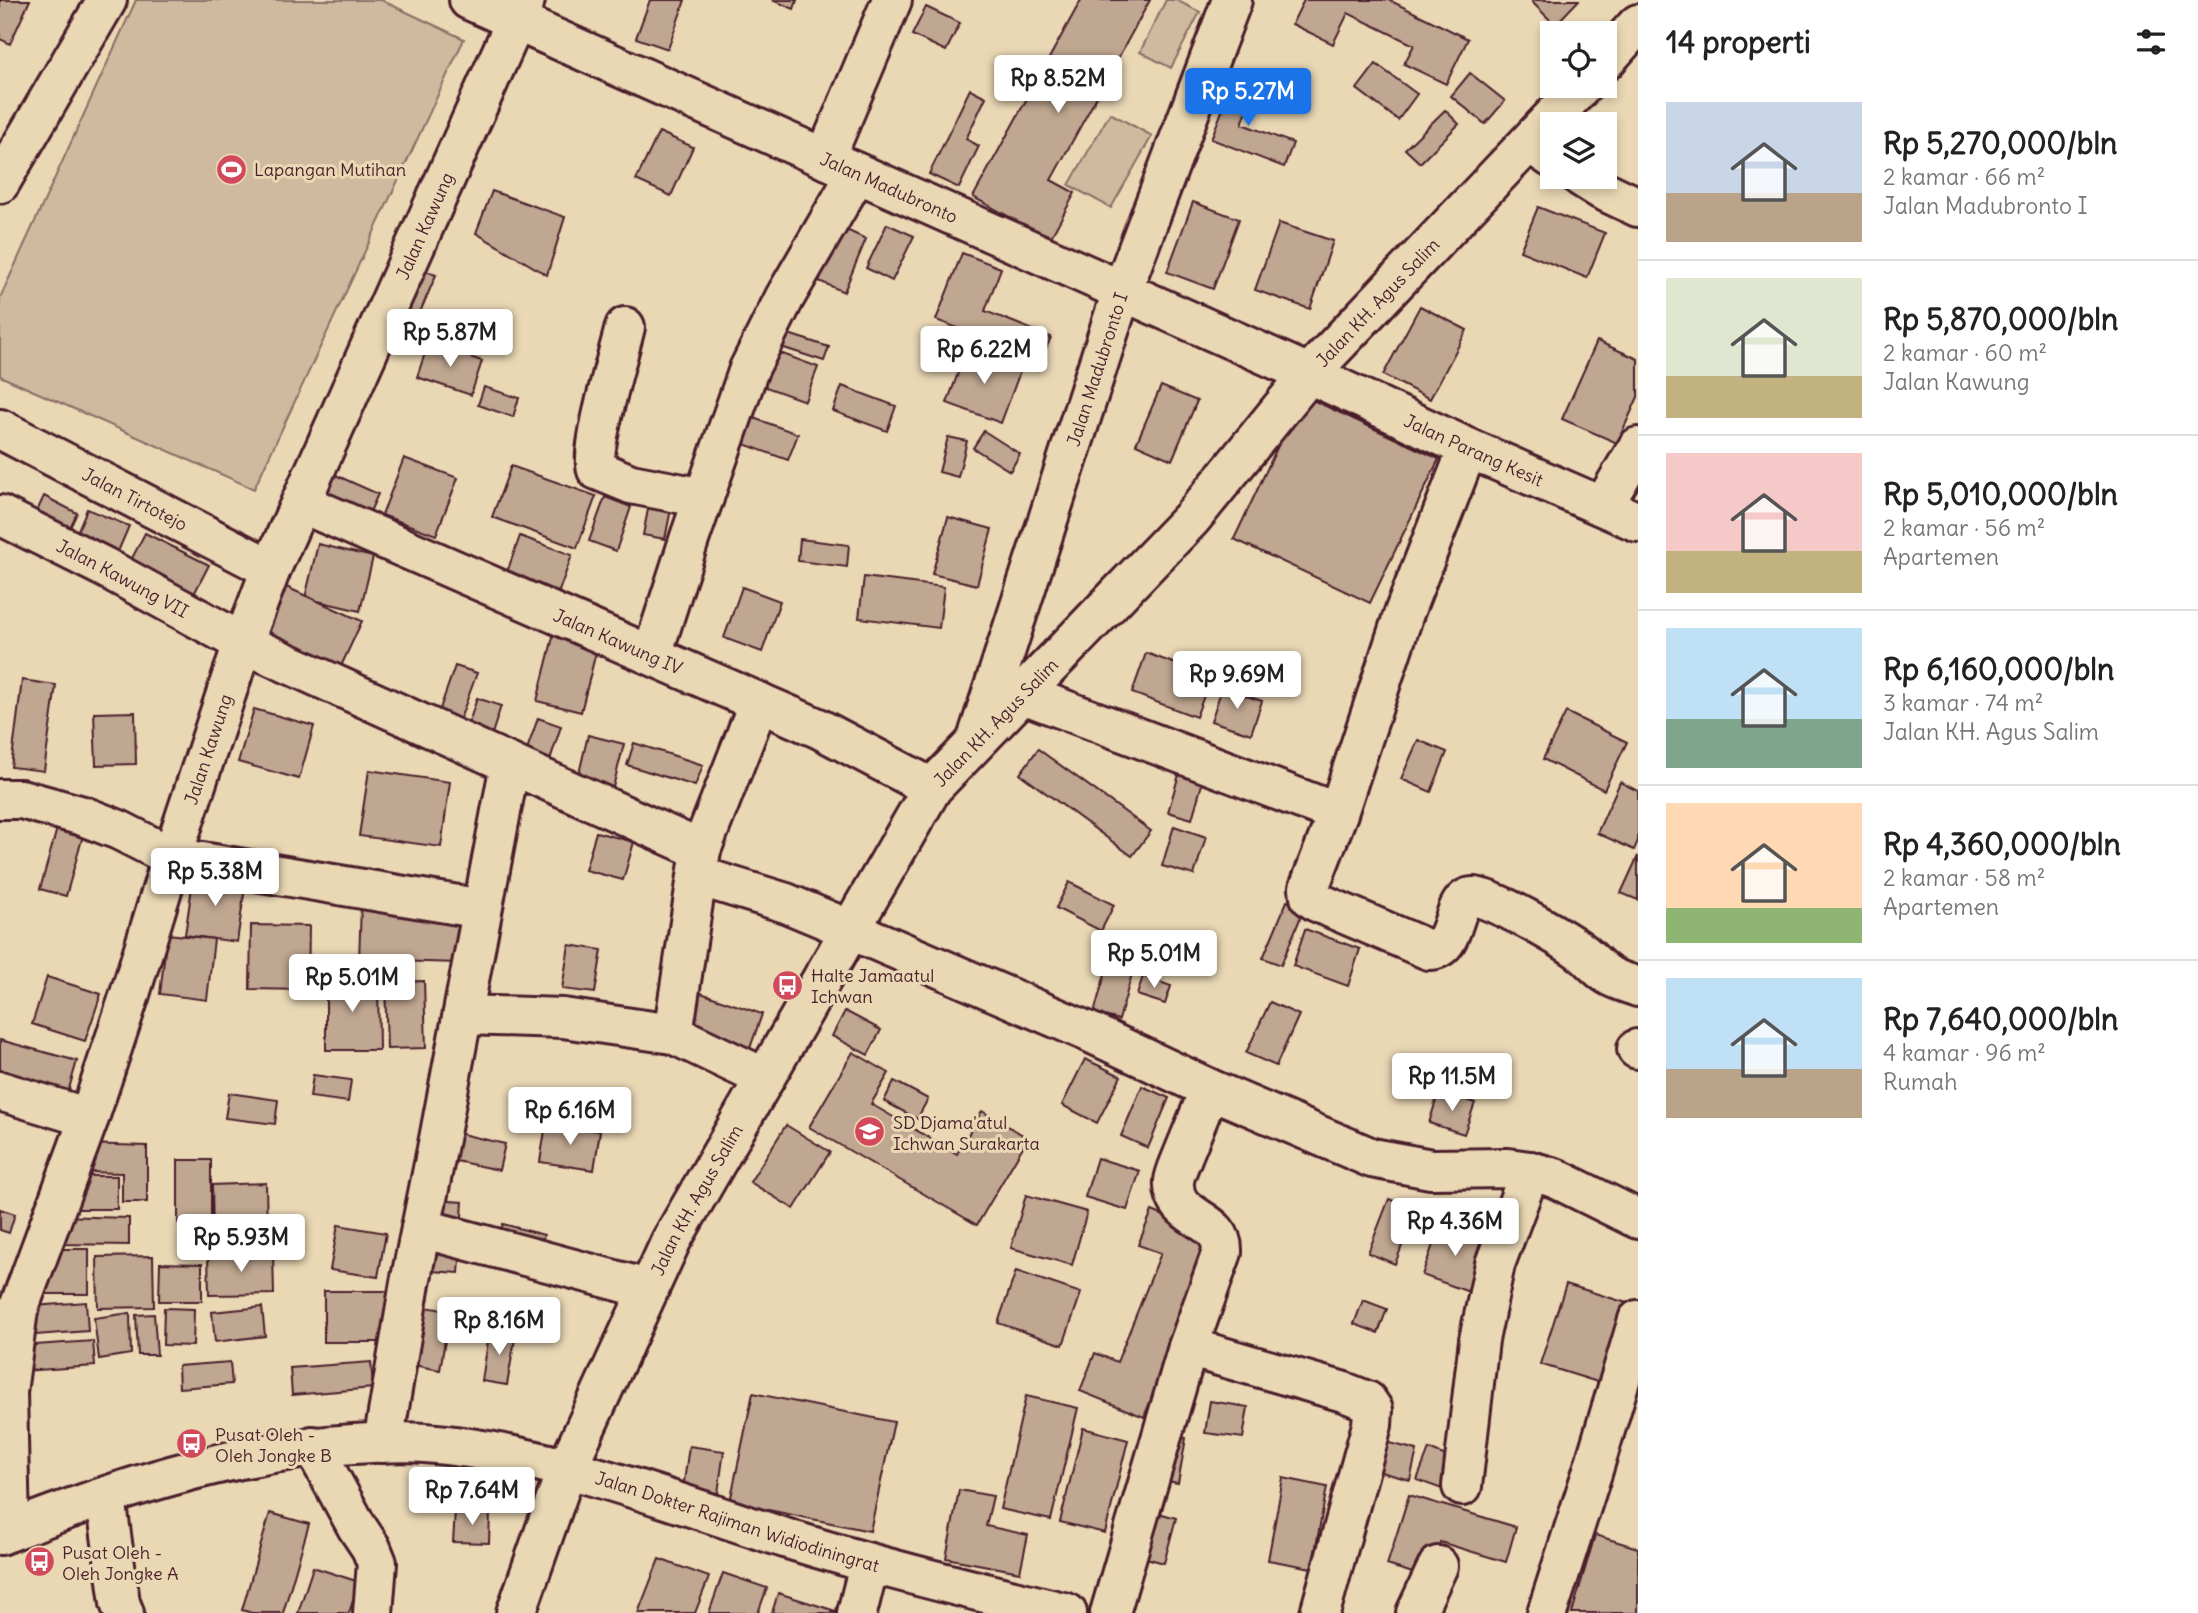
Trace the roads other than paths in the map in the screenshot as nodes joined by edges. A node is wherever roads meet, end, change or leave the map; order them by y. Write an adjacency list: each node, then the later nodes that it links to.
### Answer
1 (107, 0): 10 (street)
2 (469, 0): 5 (street, Jalan Madubronto)
3 (892, 0): 9 (street)
4 (1232, 0): 13 (street, Jalan Madubronto I)
5 (520, 10): 9 (street, Jalan Madubronto); 20 (street, Jalan Kawung)
6 (1638, 24): 7 (street)
7 (1617, 48)
8 (1540, 152): 15 (street, Jalan KH. Agus Salim)
9 (841, 166): 13 (street, Jalan Madubronto); 19 (street)
10 (0, 183)
11 (1600, 189): 12 (street)
12 (1638, 207)
13 (1122, 291): 15 (street, Jalan Madubronto); 29 (street, Jalan Madubronto I)
14 (625, 327): 19 (street)
15 (1309, 374): 18 (street, Jalan Parang Kesit); 27 (street, Jalan KH. Agus Salim)
16 (0, 429): 24 (street, Jalan Tirtotejo)
17 (1638, 447): 21 (street)
18 (1468, 448): 21 (street, Jalan Parang Kesit); 33 (street)
19 (704, 498): 26 (street)
20 (300, 503): 24 (street, Jalan Kawung); 26 (street, Jalan Kawung IV)
21 (1603, 506): 23 (street, Jalan Parang Kesit)
22 (0, 515): 25 (street, Jalan Kawung VII)
23 (1638, 522)
24 (271, 569): 25 (street, Jalan Kawung)
25 (243, 643): 30 (street, Jalan Kawung VII); 34 (street, Jalan Kawung)
26 (652, 656): 28 (street, Jalan Kawung IV)
27 (1023, 694): 29 (street, Jalan KH. Agus Salim); 33 (street)
28 (759, 702): 31 (street, Jalan Kawung IV); 35 (street)
29 (976, 742): 31 (street, Jalan KH. Agus Salim)
30 (510, 764): 35 (street, Jalan Kawung VII); 36 (street)
31 (932, 788): 37 (street, Jalan KH. Agus Salim)
32 (0, 799): 34 (street)
33 (1339, 813): 38 (street)
34 (172, 857): 36 (street); 44 (street, Jalan Kawung)
35 (700, 863): 37 (street, Jalan Kawung VII); 40 (street)
36 (482, 909): 39 (street)
37 (851, 930): 41 (street, Jalan KH. Agus Salim); 42 (street, Jalan Kawung VII)
38 (1638, 987)
39 (463, 1016): 40 (street); 47 (street)
40 (673, 1034): 41 (street)
41 (765, 1078): 48 (street, Jalan KH. Agus Salim)
42 (1210, 1089): 45 (street, Jalan Kawung VII); 51 (street)
43 (0, 1091): 44 (street)
44 (89, 1118): 50 (street, Jalan Kawung)
45 (1530, 1171): 46 (street, Jalan Kawung VII); 55 (street)
46 (1638, 1219)
47 (421, 1228): 48 (street); 52 (street)
48 (649, 1289): 54 (street, Jalan KH. Agus Salim)
49 (1638, 1320): 68 (street)
50 (7, 1332): 57 (street, Jalan Kawung)
51 (1188, 1347): 65 (street); 66 (street)
52 (383, 1443): 53 (street, Jalan Dokter Rajiman Widiodiningrat); 54 (street, Jalan Dokter Rajiman Widiodiningrat)
53 (313, 1446): 56 (street, Jalan Dokter Rajiman Widiodiningrat); 61 (street)
54 (567, 1468): 58 (street, Jalan Dokter Rajiman Widiodiningrat); 62 (street, Jalan KH. Agus Salim)
55 (1462, 1486)
56 (106, 1497): 57 (street, Jalan Dokter Rajiman Widiodiningrat); 60 (street)
57 (5, 1533)
58 (869, 1565): 63 (street); 64 (street, Jalan Dokter Rajiman Widiodiningrat)
59 (1438, 1566): 67 (street)
60 (124, 1613)
61 (373, 1613)
62 (516, 1613)
63 (857, 1613)
64 (1067, 1613)
65 (1110, 1613)
66 (1320, 1613)
67 (1416, 1613)
68 (1547, 1613)

